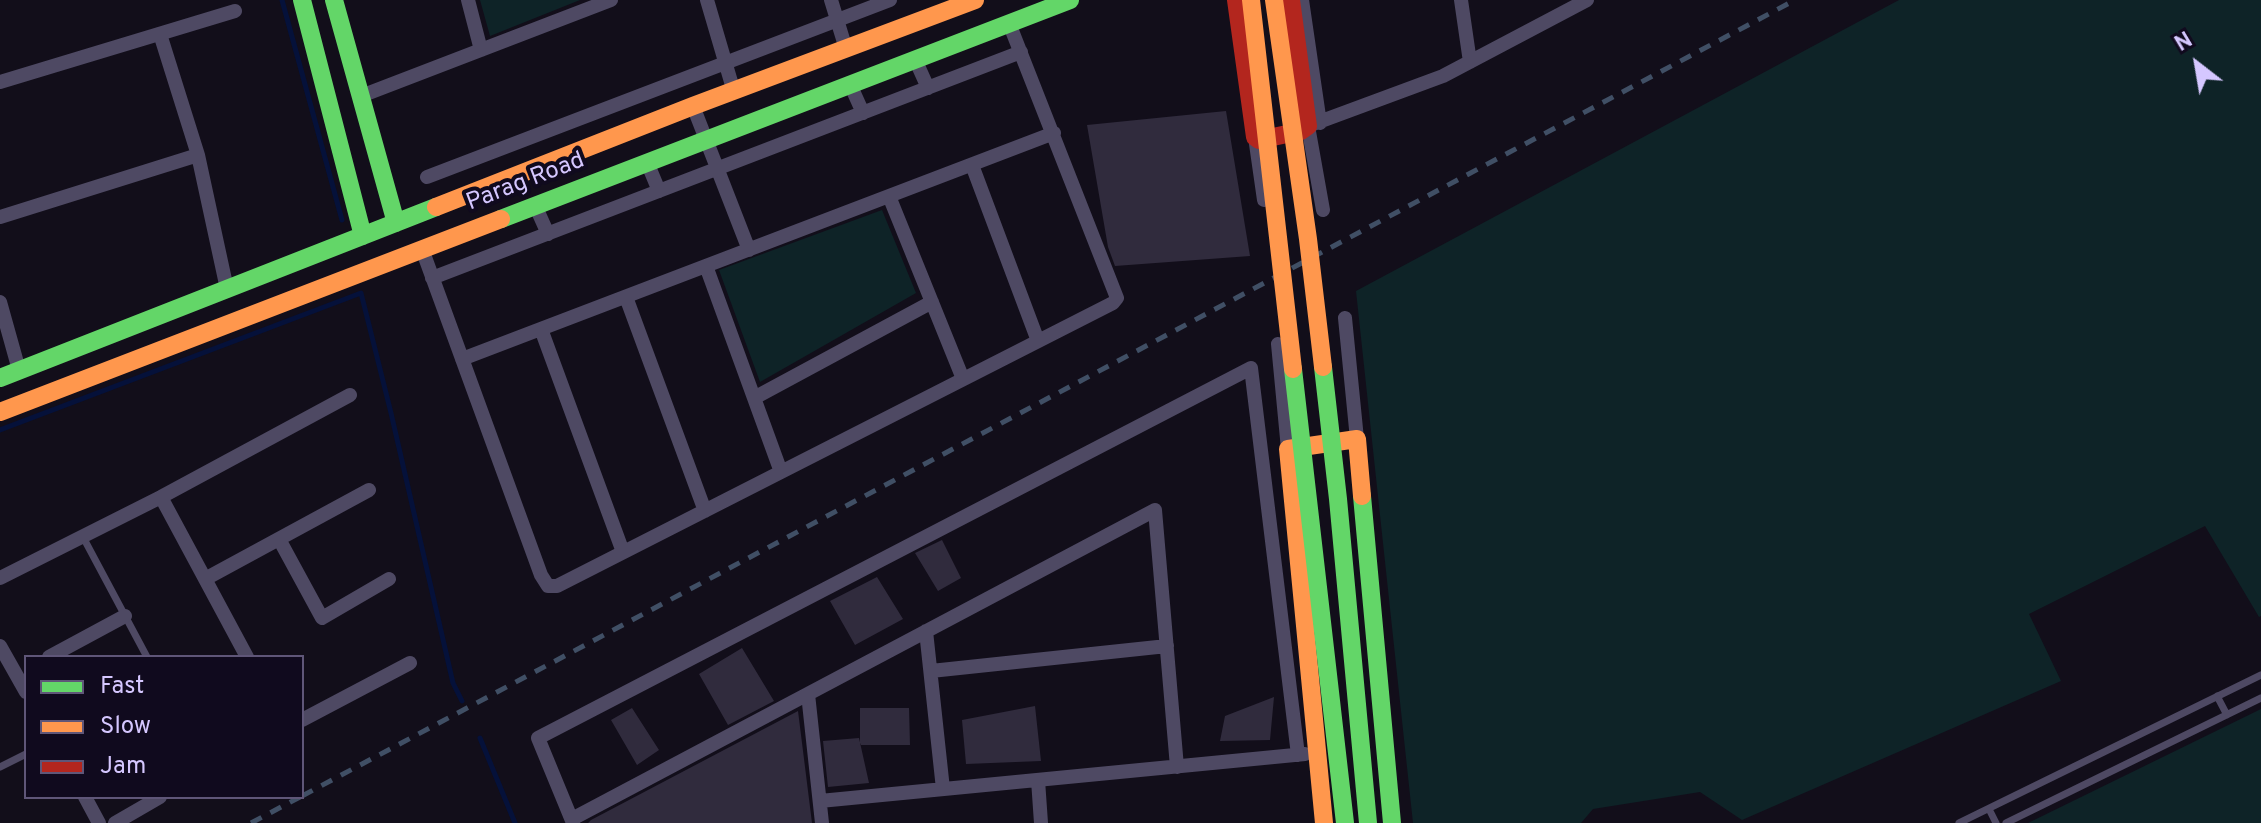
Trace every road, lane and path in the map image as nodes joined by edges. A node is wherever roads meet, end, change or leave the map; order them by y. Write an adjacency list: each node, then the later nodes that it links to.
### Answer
1 (302, 0): 48 (street)
2 (334, 0): 30 (street)
3 (468, 0): 22 (street)
4 (609, 0): 22 (street)
5 (707, 0): 25 (street)
6 (831, 0): 18 (street)
7 (890, 0): 18 (street)
8 (975, 0): 21 (street, Parag Road)
9 (1070, 0): 20 (street, Parag Road)
10 (1236, 0): 35 (street)
11 (1251, 0): 114 (street, bridge)
12 (1274, 0): 115 (street, bridge)
13 (1291, 0): 33 (street)
14 (1302, 0): 33 (street)
15 (1461, 0): 24 (street)
16 (1587, 0): 24 (street)
17 (235, 11): 19 (street)
18 (837, 20): 21 (street); 25 (street)
19 (160, 34): 26 (street); 37 (street)
20 (1014, 36): 23 (street, Parag Road); 27 (street); 34 (street)
21 (846, 49): 29 (street, Parag Road)
22 (481, 50): 30 (street)
23 (917, 62): 27 (street); 28 (street, Parag Road)
24 (1470, 62): 33 (street)
25 (724, 63): 29 (street); 41 (street)
26 (0, 82)
27 (926, 84): 32 (street)
28 (851, 87): 32 (street); 36 (street, Parag Road)
29 (734, 92): 31 (street, Parag Road)
30 (361, 96): 46 (street)
31 (693, 106): 36 (street); 46 (street, Parag Road)
32 (861, 109): 38 (street)
33 (1314, 125): 35 (street); 43 (street)
34 (1054, 133): 39 (street); 60 (street)
35 (1255, 137): 47 (street)
36 (706, 142): 38 (street); 40 (street, Parag Road)
37 (198, 155): 44 (street); 54 (street)
38 (714, 165): 40 (street); 50 (street)
39 (972, 165): 42 (street); 60 (street)
40 (652, 175): 45 (street, Parag Road); 45 (street)
41 (427, 177)
42 (889, 196): 50 (street); 57 (street)
43 (1323, 210)
44 (0, 217)
45 (541, 218): 51 (street, Parag Road); 51 (street)
46 (396, 223): 48 (street, Parag Road)
47 (1269, 228)
48 (363, 236): 49 (street, Parag Road)
49 (341, 245): 53 (street); 54 (street, Parag Road)
50 (749, 250): 52 (street)
51 (427, 263): 53 (street, Parag Road); 62 (street)
52 (706, 266): 55 (street); 67 (street)
53 (351, 276): 68 (street, Parag Road)
54 (227, 289): 63 (street, Parag Road)
55 (626, 297): 59 (street); 74 (street)
56 (0, 302): 63 (street)
57 (932, 302): 65 (street); 67 (street)
58 (1345, 318): 69 (street)
59 (541, 329): 62 (street); 77 (street)
60 (1038, 341): 65 (street)
61 (1278, 344): 70 (street)
62 (462, 359): 77 (street)
63 (19, 370): 64 (street, Parag Road)
64 (0, 378)
65 (963, 379): 71 (street)
66 (350, 395): 73 (street)
67 (754, 398): 71 (street)
68 (0, 412)
69 (1357, 439): 70 (street); 116 (street)
70 (1288, 449): 97 (street)
71 (781, 472): 74 (street)
72 (369, 490): 76 (street)
73 (161, 497): 75 (street); 79 (street)
74 (705, 511): 77 (street)
75 (83, 537): 78 (street); 81 (lane)
76 (279, 539): 79 (street); 80 (street)
77 (623, 552)
78 (0, 578)
79 (205, 579): 87 (street)
80 (389, 579)
81 (125, 616): 85 (street); 86 (lane)
82 (926, 631): 83 (street); 89 (street); 92 (street)
83 (1167, 646): 89 (street); 100 (street)
84 (2, 653): 90 (street)
85 (53, 655)
86 (146, 655)
87 (246, 655)
88 (410, 663): 96 (street)
89 (931, 671): 102 (street)
90 (21, 672)
91 (2261, 675): 93 (lane)
92 (808, 694): 105 (street); 108 (street)
93 (2217, 696): 95 (lane); 106 (lane)
94 (2261, 698): 95 (lane)
95 (2227, 715): 119 (lane)
96 (304, 719)
97 (1308, 754): 100 (street); 108 (street); 113 (street)
98 (24, 755): 99 (lane)
99 (0, 767)
100 (1177, 767): 101 (street)
101 (1038, 780): 102 (street); 112 (street)
102 (943, 789): 105 (street)
103 (86, 799): 109 (street)
104 (157, 799): 110 (street)
105 (820, 801): 111 (street)
106 (1989, 809): 107 (lane); 118 (lane)
107 (1972, 820): 117 (lane)
108 (572, 821)
109 (99, 823)
110 (115, 823)
111 (822, 823)
112 (1041, 823)
113 (1324, 823)
114 (1345, 823)
115 (1368, 823)
116 (1392, 823)
117 (1959, 823)
118 (1996, 823)
119 (2006, 823)

